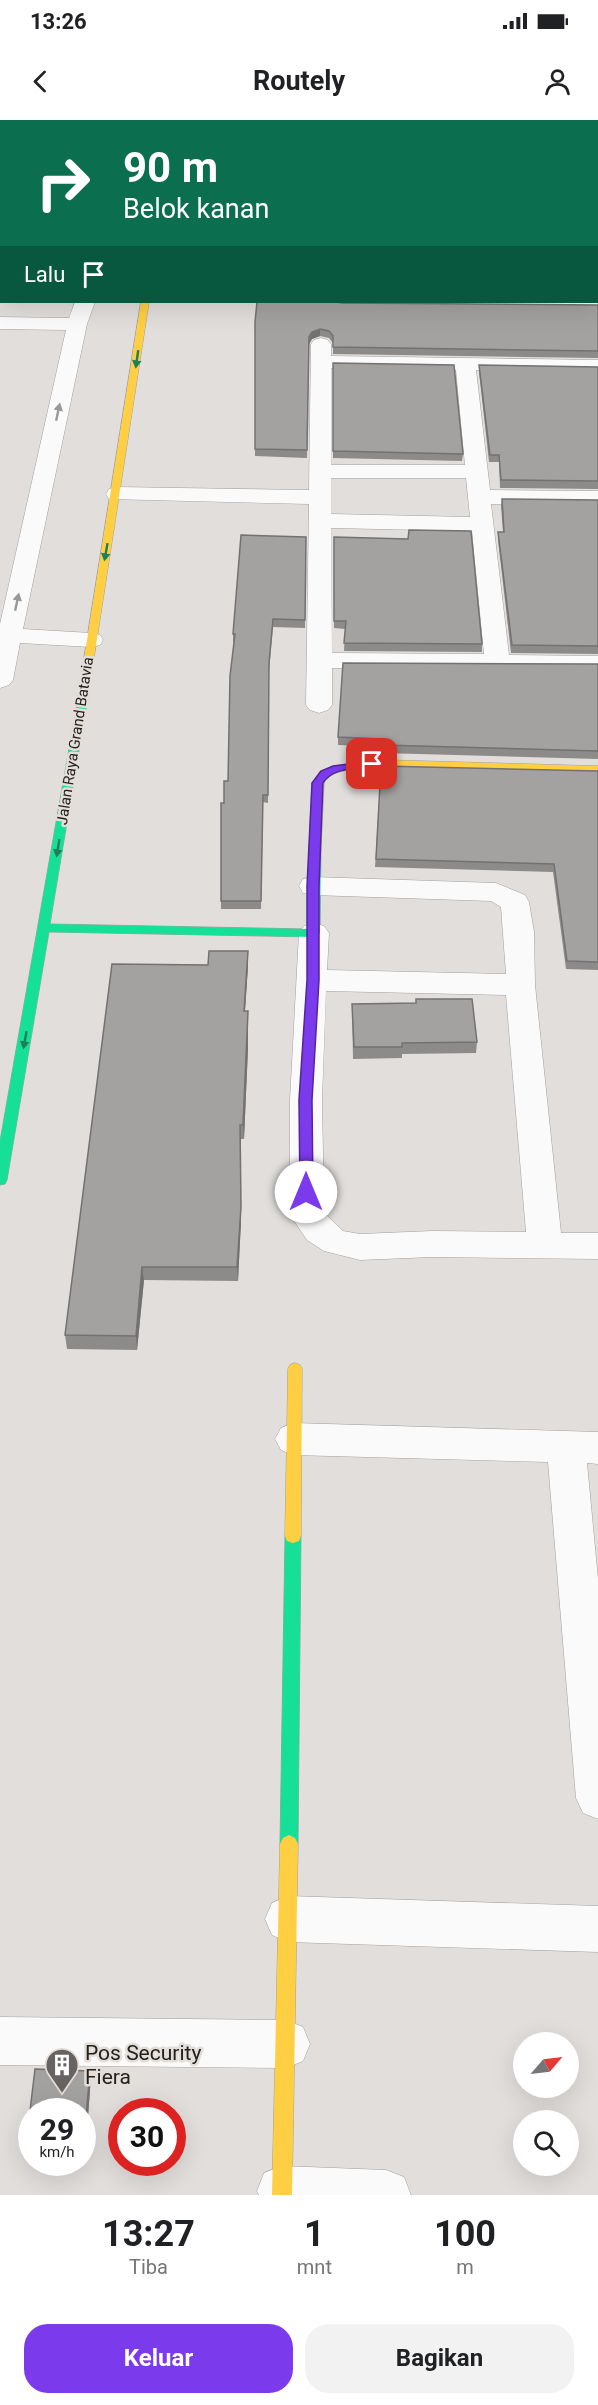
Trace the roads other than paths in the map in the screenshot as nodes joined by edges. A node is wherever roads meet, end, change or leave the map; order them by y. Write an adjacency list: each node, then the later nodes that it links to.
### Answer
1 (85, 303): 4 (street)
2 (145, 303): 9 (street, Jalan Raya Grand Batavia, one-way to 9)
3 (0, 324): 4 (street)
4 (77, 324): 15 (street, one-way to 4)
5 (465, 364): 6 (street); 7 (street); 8 (street)
6 (598, 366)
7 (322, 471): 8 (street); 10 (street)
8 (476, 472): 11 (street)
9 (117, 494): 10 (street); 16 (street, Jalan Raya Grand Batavia, one-way to 16)
10 (320, 497): 13 (street)
11 (479, 497): 12 (street); 14 (street)
12 (598, 498)
13 (319, 521): 14 (street); 17 (street)
14 (480, 524): 18 (street)
15 (5, 635): 16 (street); 20 (street)
16 (91, 640): 24 (street, Jalan Raya Grand Batavia, one-way to 24)
17 (320, 660): 18 (street); 21 (street)
18 (497, 662): 19 (street)
19 (598, 663)
20 (0, 680)
21 (319, 705)
22 (598, 769): 23 (street)
23 (313, 886): 25 (street); 27 (street)
24 (45, 928): 25 (street); 28 (street, Jalan Raya Grand Batavia, one-way to 28)
25 (314, 933): 26 (street)
26 (313, 980): 27 (street); 30 (street)
27 (520, 985): 30 (street)
28 (0, 1180)
29 (598, 1246): 30 (street)
30 (544, 1247)
31 (295, 1369): 32 (street)
32 (294, 1440): 33 (street); 35 (street)
33 (582, 1447): 34 (street)
34 (598, 1798)
35 (288, 1919): 36 (street); 38 (street)
36 (598, 1929)
37 (0, 2041): 38 (street)
38 (286, 2044): 39 (street)
39 (282, 2193): 40 (street)
40 (386, 2195)

